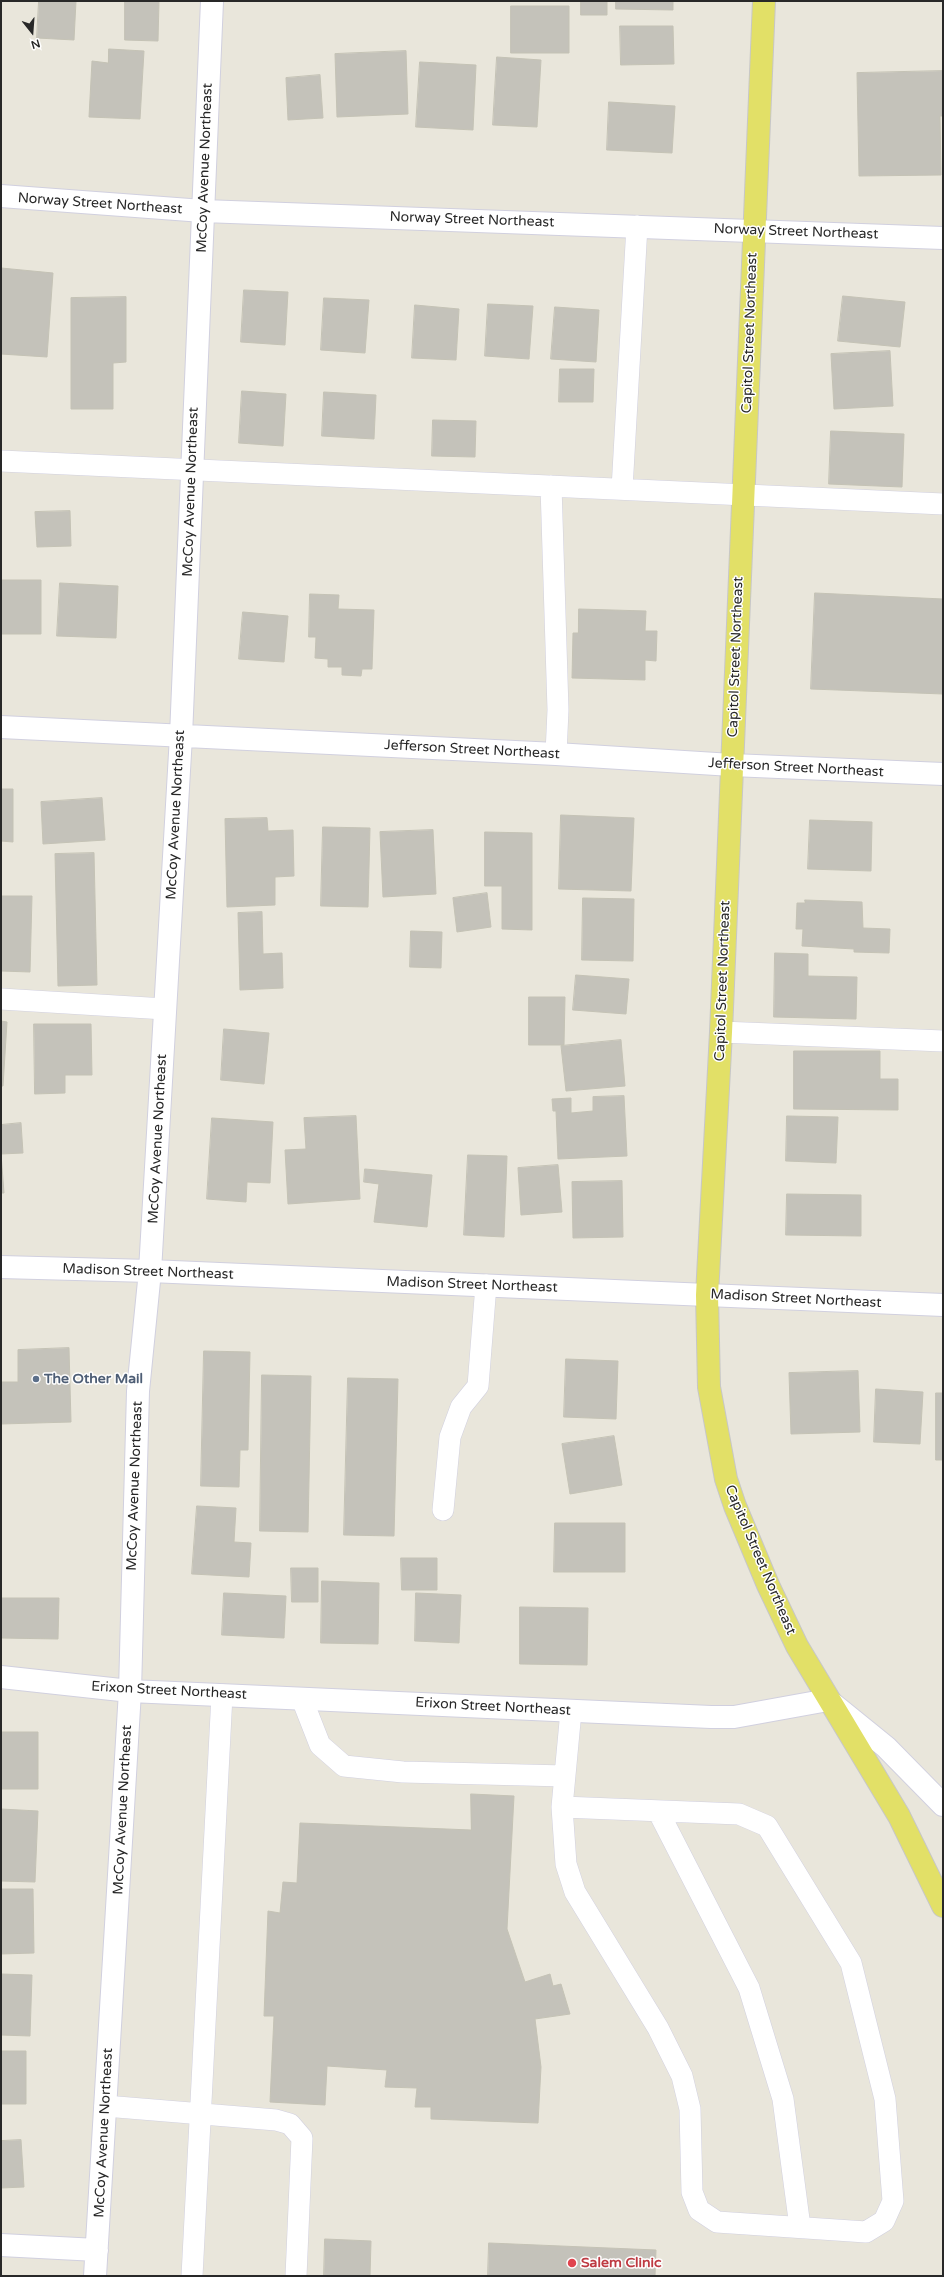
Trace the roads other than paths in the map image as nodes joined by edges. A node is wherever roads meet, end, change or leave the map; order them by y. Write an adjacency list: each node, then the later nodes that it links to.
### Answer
1 (212, 1): 4 (street, McCoy Avenue Northeast)
2 (764, 1): 6 (main road, Capitol Street Northeast)
3 (1, 196): 4 (street, Norway Street Northeast)
4 (203, 211): 5 (street, Norway Street Northeast); 9 (street, McCoy Avenue Northeast)
5 (637, 226): 6 (street, Norway Street Northeast); 11 (lane)
6 (754, 230): 7 (street, Norway Street Northeast); 12 (main road, Capitol Street Northeast)
7 (943, 238)
8 (1, 461): 9 (lane)
9 (192, 469): 10 (lane); 15 (street, McCoy Avenue Northeast)
10 (551, 486): 11 (lane); 16 (lane)
11 (622, 489): 12 (lane)
12 (743, 495): 13 (lane); 17 (main road, Capitol Street Northeast)
13 (943, 504)
14 (1, 727): 15 (street, Jefferson Street Northeast)
15 (181, 736): 16 (street, Jefferson Street Northeast); 20 (street, McCoy Avenue Northeast)
16 (556, 754): 17 (street, Jefferson Street Northeast)
17 (732, 765): 18 (street, Jefferson Street Northeast); 21 (main road, Capitol Street Northeast)
18 (943, 774)
19 (1, 998): 20 (lane)
20 (165, 1009): 24 (street, McCoy Avenue Northeast)
21 (721, 1032): 22 (lane); 26 (main road, Capitol Street Northeast)
22 (943, 1041)
23 (1, 1267): 24 (street, Madison Street Northeast)
24 (150, 1271): 25 (street, Madison Street Northeast); 30 (street, McCoy Avenue Northeast)
25 (486, 1285): 26 (street, Madison Street Northeast); 28 (lane)
26 (707, 1295): 27 (street, Madison Street Northeast); 33 (main road, Capitol Street Northeast)
27 (943, 1305)
28 (443, 1510)
29 (1, 1677): 30 (street, Erixon Street Northeast)
30 (130, 1691): 31 (street, Erixon Street Northeast); 40 (street, McCoy Avenue Northeast)
31 (222, 1695): 32 (street, Erixon Street Northeast); 41 (lane)
32 (302, 1698): 34 (street, Erixon Street Northeast); 35 (lane)
33 (828, 1700): 34 (street, Erixon Street Northeast); 36 (street); 39 (main road, Capitol Street Northeast)
34 (571, 1711): 35 (lane)
35 (565, 1776): 37 (lane)
36 (943, 1805)
37 (562, 1807): 38 (lane); 42 (lane)
38 (658, 1811): 42 (lane); 42 (lane)
39 (943, 1906)
40 (105, 2106): 41 (lane); 44 (street, McCoy Avenue Northeast)
41 (200, 2113): 46 (lane); 47 (lane)
42 (800, 2227)
43 (1, 2245): 44 (street)
44 (97, 2250): 45 (street, McCoy Avenue Northeast)
45 (95, 2276)
46 (192, 2276)
47 (296, 2276)

